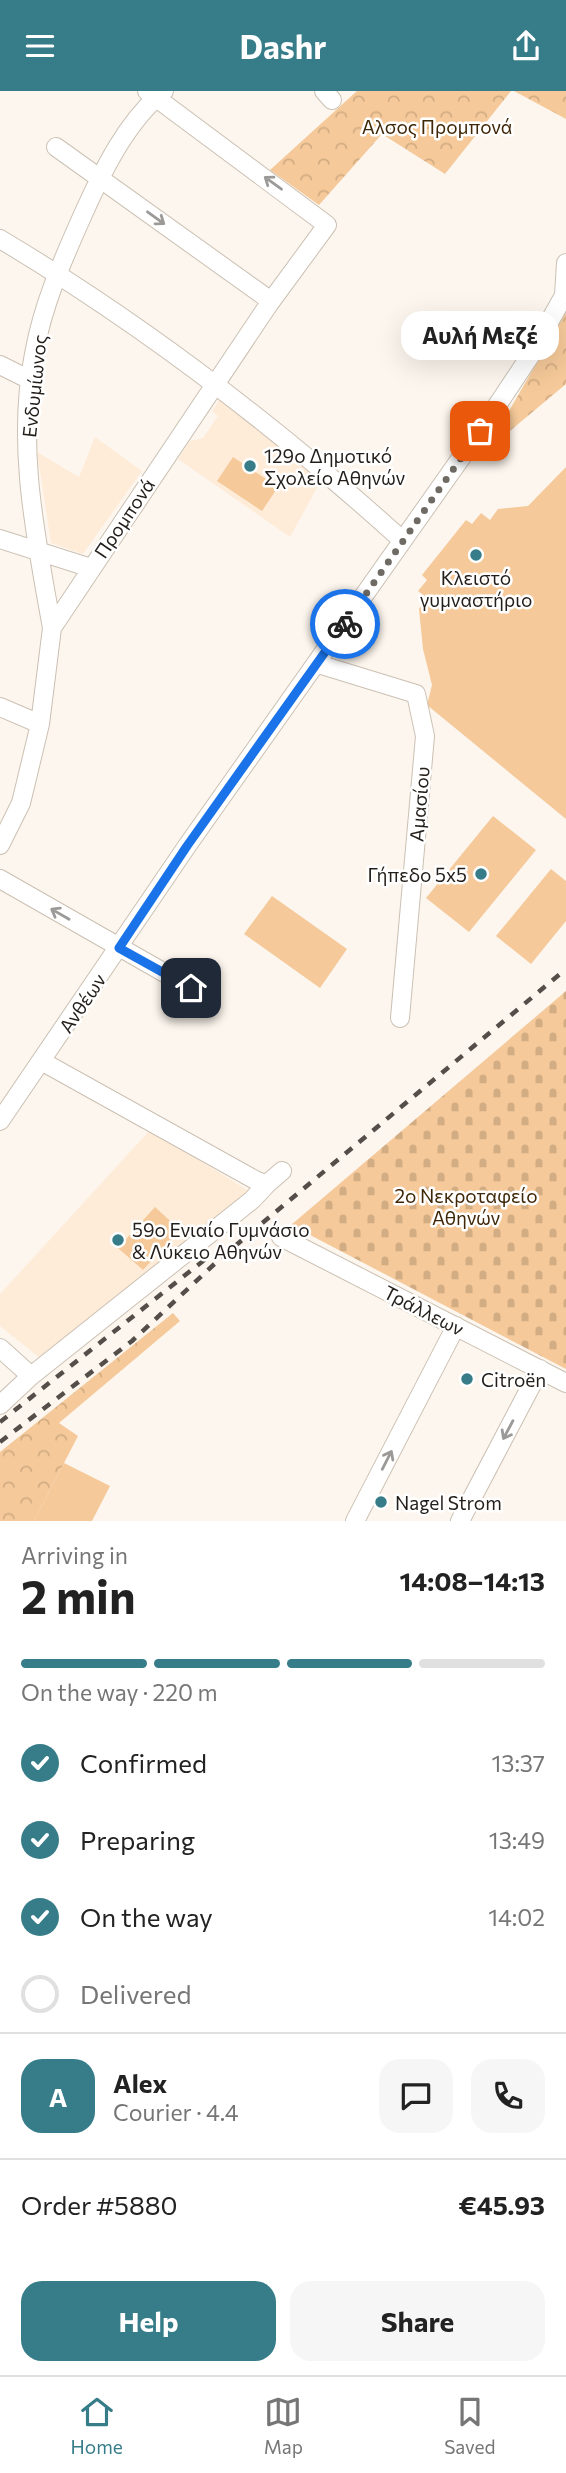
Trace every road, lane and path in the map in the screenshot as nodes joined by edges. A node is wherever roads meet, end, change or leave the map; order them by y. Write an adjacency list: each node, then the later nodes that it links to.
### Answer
1 (155, 93): 3 (street, Ενδυμίωνος); 8 (street, Προμπονά, one-way to 1)
2 (57, 147): 3 (street)
3 (101, 178): 6 (street, Ενδυμίωνος); 8 (street, one-way to 8)
4 (0, 239): 6 (street)
5 (566, 263): 7 (street, Ανθέων)
6 (57, 273): 10 (street, Ενδυμίωνος); 11 (street)
7 (565, 293): 13 (street, Ανθέων)
8 (271, 301): 11 (street, Προμπονά)
9 (0, 365): 10 (street)
10 (30, 380): 14 (street, Ενδυμίωνος)
11 (216, 383): 13 (street); 15 (street, Προμπονά)
12 (0, 539): 14 (street)
13 (402, 540): 17 (street, Ανθέων)
14 (38, 551): 15 (street); 16 (street, Ενδυμίωνος)
15 (91, 568): 16 (street, Προμπονά)
16 (52, 628): 19 (street, Προμπονά)
17 (318, 664): 22 (street, Ανθέων); 24 (street, Αμασίου)
18 (0, 707): 19 (street)
19 (40, 724): 20 (street, Προμπονά)
20 (0, 845)
21 (0, 879): 22 (street, one-way to 21)
22 (119, 948): 23 (street); 25 (street, Ανθέων)
23 (191, 988)
24 (400, 1018)
25 (43, 1062): 26 (street, Ανθέων); 28 (street)
26 (0, 1121)
27 (282, 1171): 28 (street)
28 (267, 1184): 33 (street)
29 (281, 1237): 30 (street, Τράλλεων)
30 (456, 1327): 32 (street, Τράλλεων); 36 (street, one-way to 30)
31 (0, 1348): 33 (street)
32 (540, 1370): 34 (street, Τράλλεων); 37 (street, one-way to 37)
33 (31, 1376): 35 (street)
34 (566, 1383)
35 (0, 1405)
36 (355, 1521)
37 (460, 1521)

